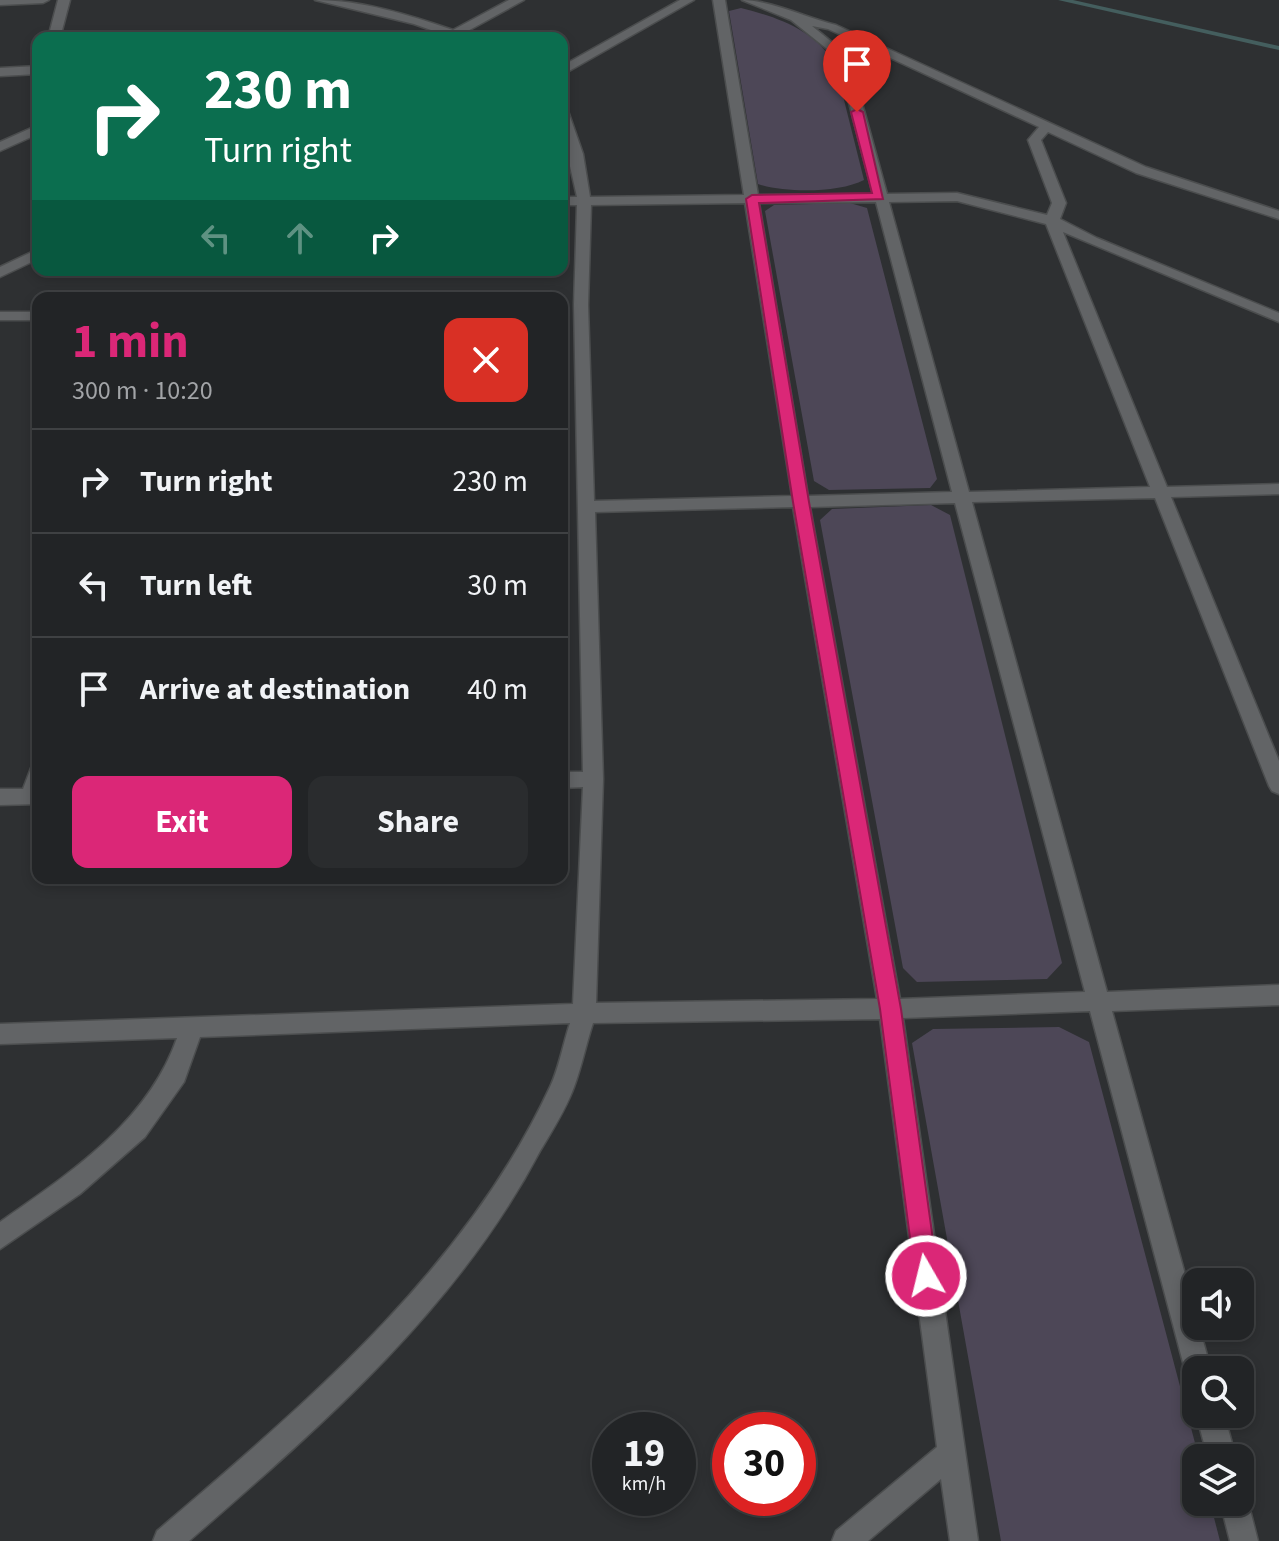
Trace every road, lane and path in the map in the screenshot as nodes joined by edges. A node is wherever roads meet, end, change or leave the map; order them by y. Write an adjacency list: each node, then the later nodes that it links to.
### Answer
1 (43, 0): 8 (street)
2 (64, 0): 10 (street)
3 (321, 0): 11 (street)
4 (518, 0): 12 (street)
5 (688, 0): 13 (street)
6 (719, 0): 21 (street)
7 (748, 0): 9 (street)
8 (0, 2)
9 (795, 18): 16 (street); 20 (street)
10 (56, 32)
11 (443, 32)
12 (463, 32)
13 (568, 68)
14 (32, 70): 15 (street)
15 (0, 72)
16 (1047, 126): 23 (street); 24 (street)
17 (568, 129): 22 (street)
18 (32, 132): 19 (street)
19 (0, 147)
20 (879, 197): 21 (street); 24 (street); 33 (street)
21 (752, 199): 22 (street); 34 (street)
22 (573, 200): 27 (street)
23 (1279, 215)
24 (1052, 221): 30 (street); 32 (street)
25 (32, 256): 26 (street)
26 (0, 273)
27 (571, 305): 35 (street)
28 (0, 316): 29 (street)
29 (32, 316)
30 (1277, 317)
31 (1279, 489): 32 (street)
32 (1161, 492): 33 (street); 38 (street)
33 (962, 499): 34 (street); 42 (street)
34 (801, 502): 35 (street); 43 (street)
35 (587, 507): 36 (street)
36 (593, 779): 37 (street); 44 (street)
37 (568, 780)
38 (1279, 786)
39 (32, 796): 40 (street)
40 (0, 797)
41 (1279, 995): 42 (street)
42 (1098, 1002): 43 (street); 48 (street)
43 (890, 1009): 44 (street); 49 (street)
44 (584, 1013): 45 (street); 51 (street)
45 (192, 1027): 46 (street); 47 (street)
46 (0, 1034)
47 (0, 1237)
48 (1194, 1356)
49 (950, 1454): 52 (street); 53 (street)
50 (1238, 1516): 54 (street)
51 (167, 1541)
52 (846, 1541)
53 (964, 1541)
54 (1244, 1541)

